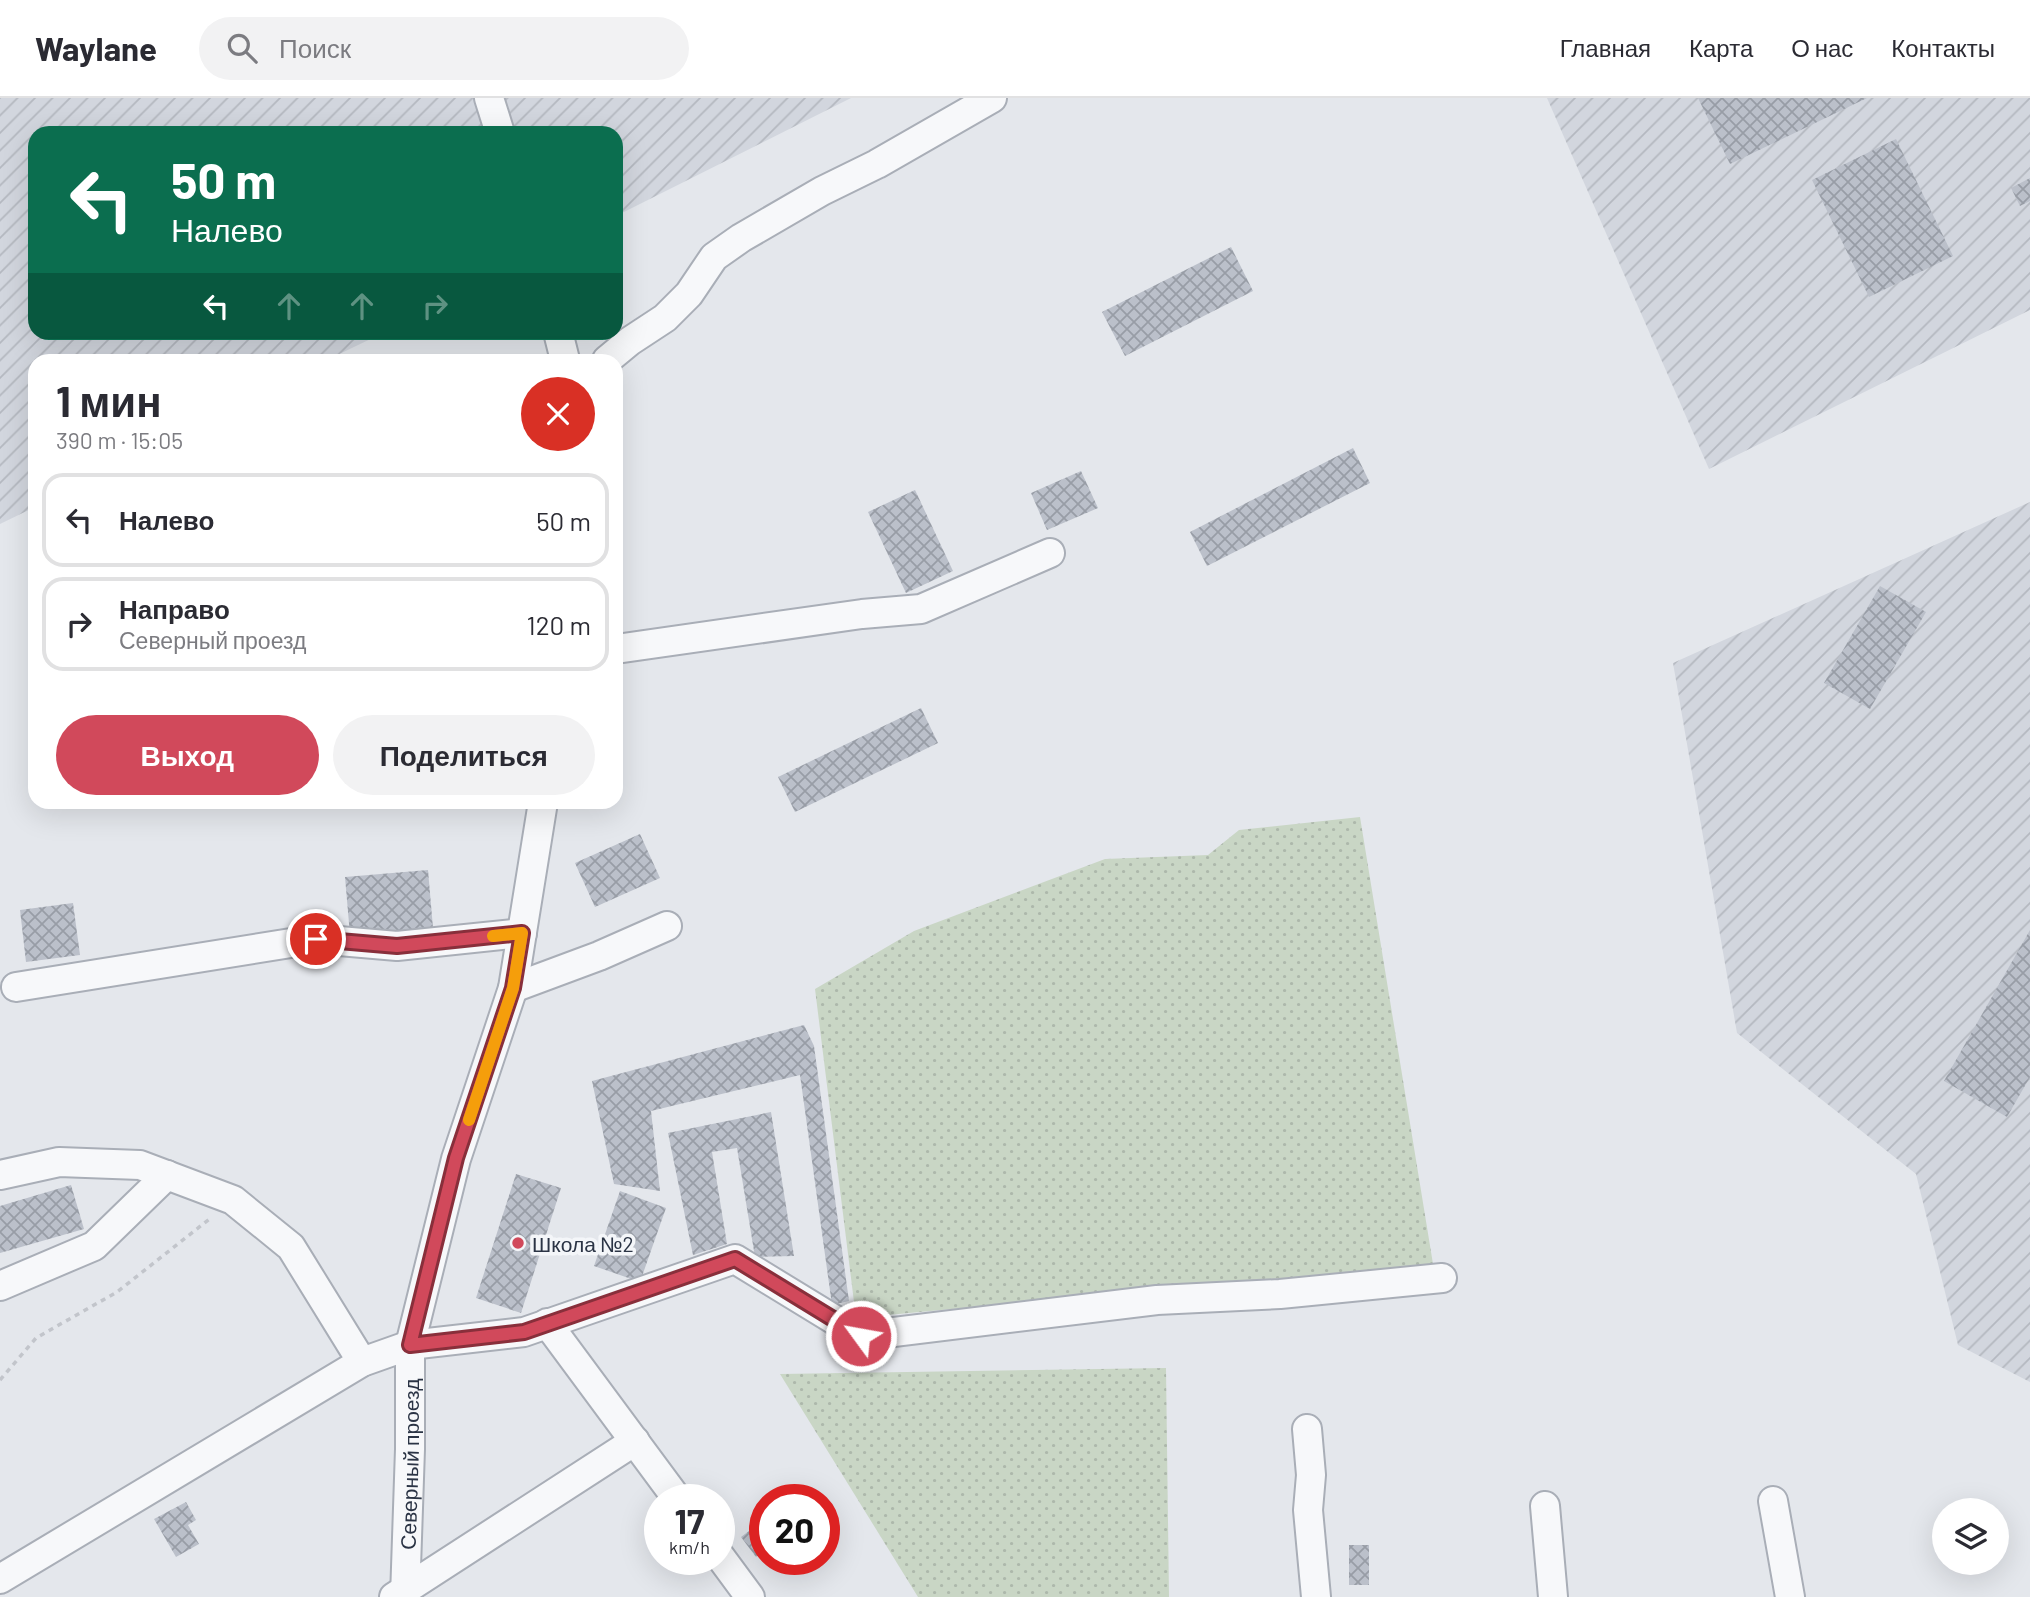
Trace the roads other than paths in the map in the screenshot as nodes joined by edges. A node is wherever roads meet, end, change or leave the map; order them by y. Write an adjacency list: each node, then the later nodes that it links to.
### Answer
1 (489, 98): 3 (street)
2 (992, 98): 4 (street)
3 (498, 126)
4 (614, 354)
5 (1050, 553): 6 (street)
6 (623, 648)
7 (542, 809): 9 (street, Северный проезд)
8 (667, 926): 11 (street)
9 (522, 933): 10 (street); 11 (street, Северный проезд)
10 (16, 987)
11 (513, 988): 17 (street, Северный проезд)
12 (0, 1175): 13 (street)
13 (167, 1175): 15 (street); 18 (street)
14 (1442, 1278): 16 (street)
15 (0, 1286)
16 (547, 1323): 17 (street); 20 (street)
17 (410, 1345): 18 (street); 27 (street, Северный проезд)
18 (362, 1362): 25 (street)
19 (1307, 1429): 28 (street)
20 (635, 1441): 21 (street); 27 (street)
21 (666, 1484)
22 (1773, 1501): 30 (street)
23 (1545, 1506): 29 (street)
24 (731, 1575): 26 (street)
25 (0, 1578)
26 (743, 1594)
27 (402, 1595)
28 (1316, 1597)
29 (1553, 1597)
30 (1790, 1597)

